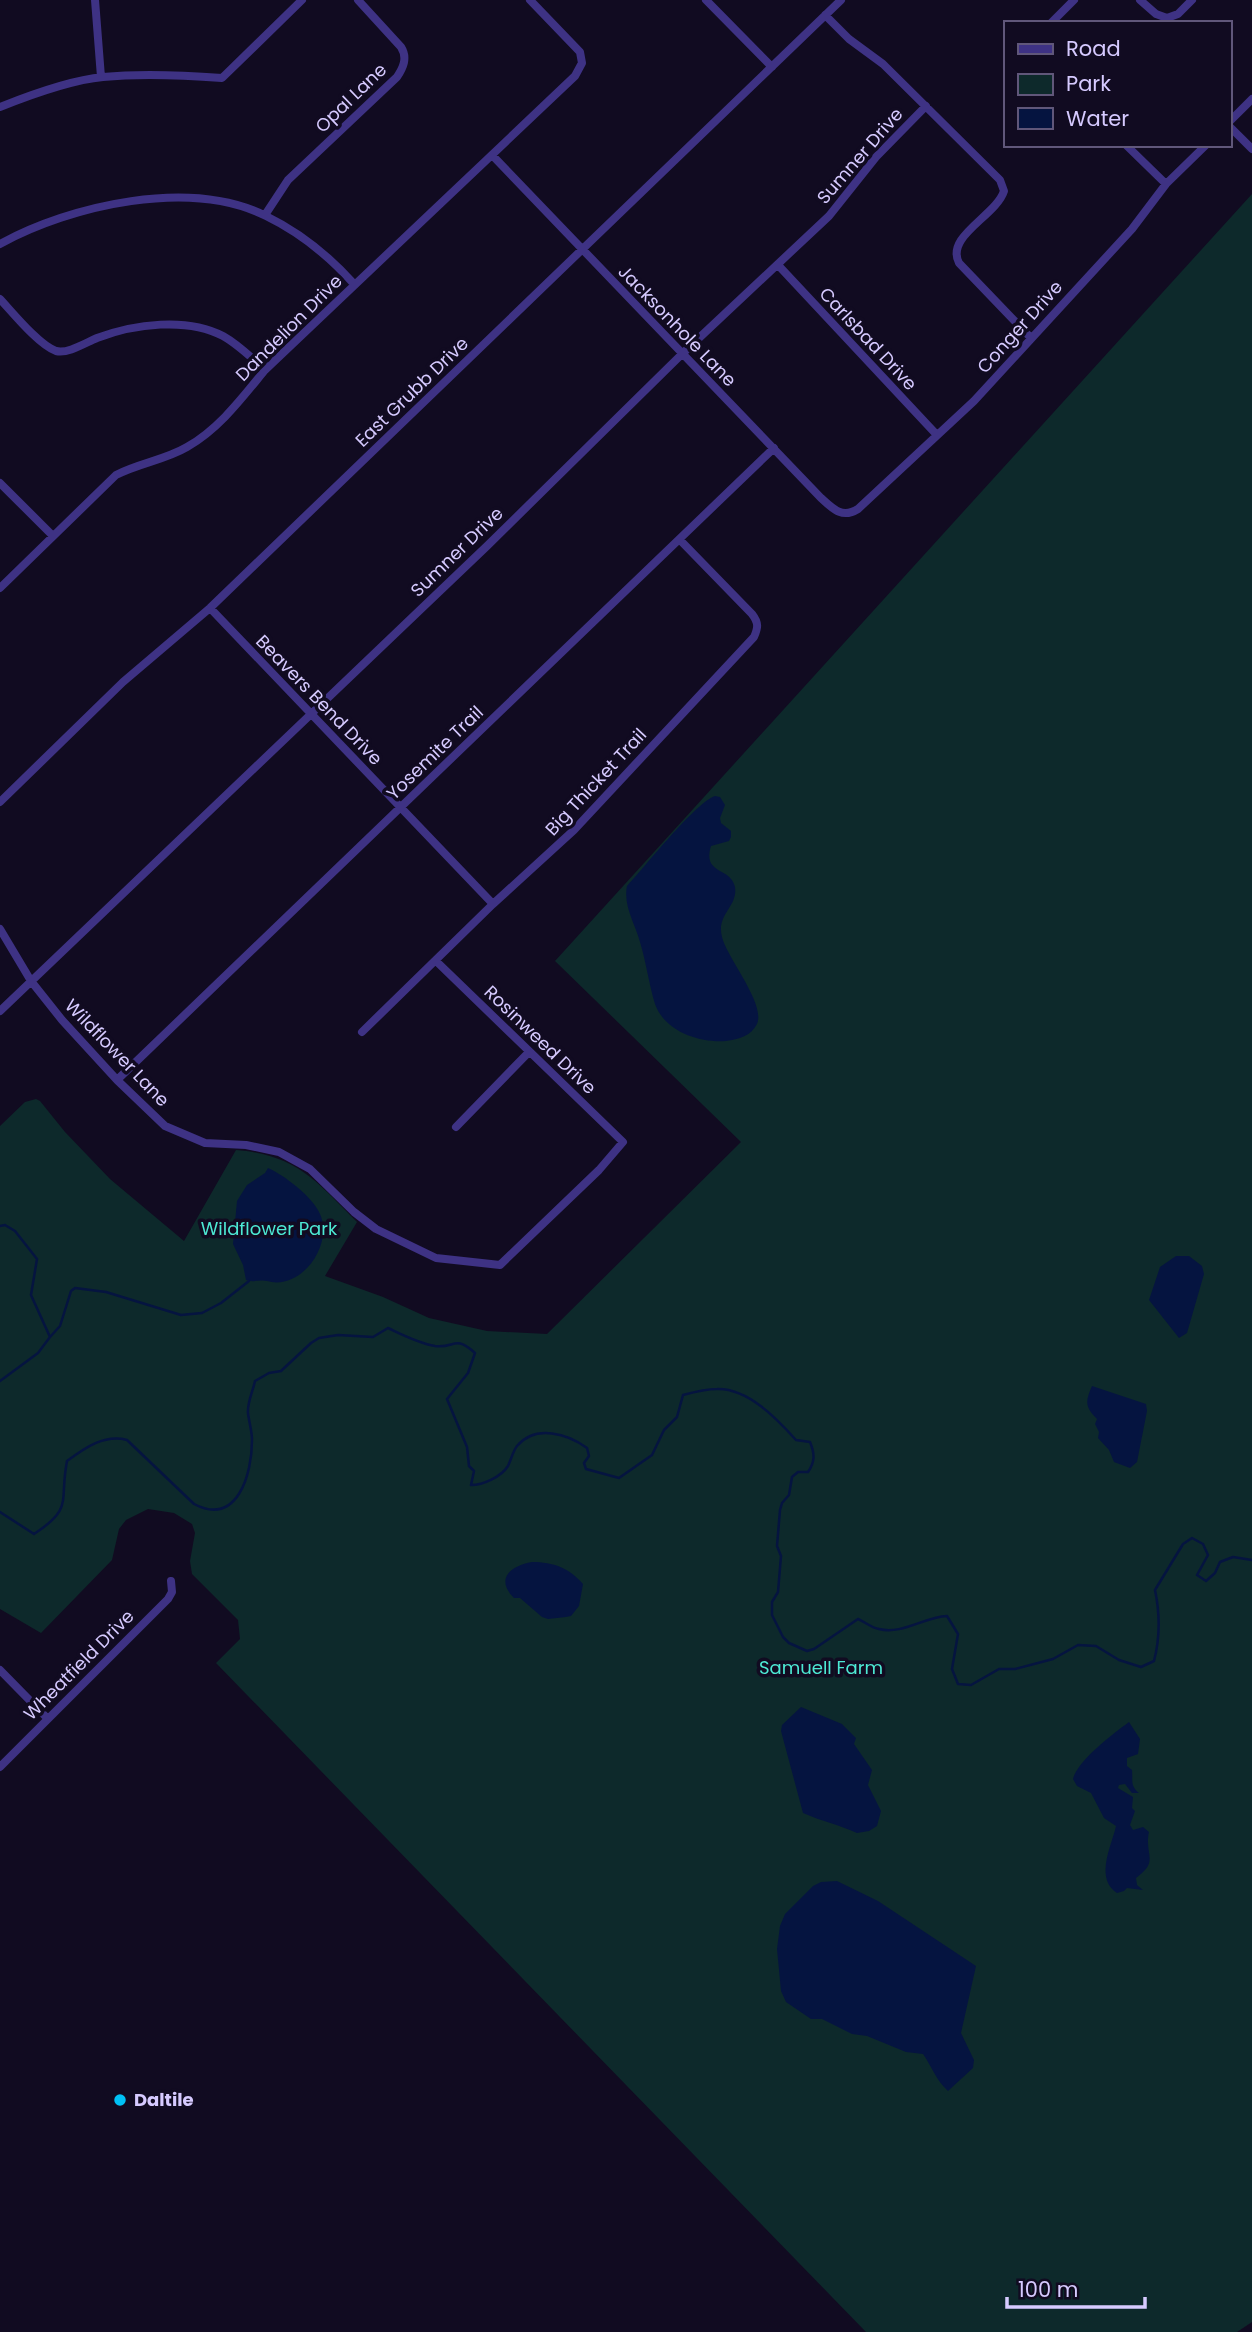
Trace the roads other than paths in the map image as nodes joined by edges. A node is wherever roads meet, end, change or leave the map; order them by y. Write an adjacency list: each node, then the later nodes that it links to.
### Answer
1 (95, 0): 13 (street)
2 (302, 0): 13 (street)
3 (358, 0): 24 (street, Opal Lane)
4 (530, 0): 22 (street, Dandelion Drive)
5 (706, 0): 12 (street)
6 (841, 0): 10 (street, East Grubb Drive)
7 (1074, 0): 11 (street)
8 (1140, 0): 9 (street)
9 (1192, 0)
10 (825, 15): 12 (street, East Grubb Drive); 15 (street)
11 (1053, 21)
12 (772, 68): 26 (street, East Grubb Drive)
13 (101, 77): 16 (street)
14 (1252, 99): 17 (street)
15 (926, 106): 27 (street, Sumner Drive); 30 (street)
16 (0, 107)
17 (1231, 122)
18 (1231, 126): 21 (street)
19 (1128, 147): 23 (street)
20 (1204, 147): 23 (street, Conger Drive)
21 (1252, 149)
22 (492, 155): 26 (street, Jacksonhole Lane); 28 (street, Dandelion Drive)
23 (1166, 184): 30 (street, Conger Drive)
24 (265, 215): 25 (street); 28 (street)
25 (0, 244)
26 (583, 251): 31 (street, Jacksonhole Lane); 40 (street, East Grubb Drive)
27 (778, 265): 31 (street, Sumner Drive); 33 (street, Carlsbad Drive)
28 (354, 284): 32 (street, Dandelion Drive)
29 (0, 299): 32 (street)
30 (1031, 338): 33 (street, Conger Drive)
31 (682, 354): 34 (street, Jacksonhole Lane); 41 (street, Sumner Drive)
32 (265, 370): 37 (street, Dandelion Drive)
33 (936, 434): 36 (street, Conger Drive)
34 (774, 448): 36 (street, Jacksonhole Lane); 38 (street, Yosemite Trail)
35 (0, 483): 37 (street)
36 (844, 514)
37 (53, 536): 39 (street, Dandelion Drive)
38 (680, 540): 43 (street, Yosemite Trail); 44 (street, Big Thicket Trail)
39 (0, 588)
40 (210, 608): 41 (street, Beavers Bend Drive); 42 (street, East Grubb Drive)
41 (311, 714): 43 (street, Beavers Bend Drive); 47 (street, Sumner Drive)
42 (0, 802)
43 (400, 807): 44 (street, Beavers Bend Drive); 51 (street, Yosemite Trail)
44 (494, 904): 46 (street, Big Thicket Trail)
45 (0, 929): 47 (street, Wildflower Lane)
46 (436, 961): 49 (street, Big Thicket Trail); 50 (street, Rosinweed Drive)
47 (31, 981): 48 (street, Sumner Drive); 51 (street, Wildflower Lane)
48 (0, 1011)
49 (362, 1032)
50 (529, 1052): 52 (street); 53 (street, Rosinweed Drive)
51 (117, 1080): 53 (street, Wildflower Lane)
52 (456, 1127)
53 (623, 1142)
54 (171, 1581): 56 (street, Wheatfield Drive)
55 (0, 1671): 56 (street)
56 (48, 1719): 57 (street, Wheatfield Drive)
57 (0, 1766)

